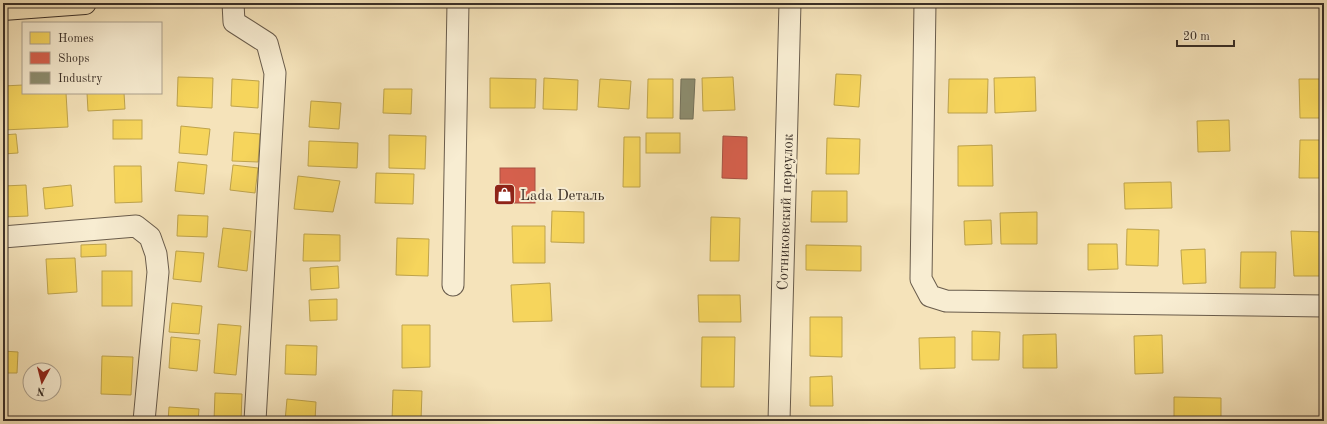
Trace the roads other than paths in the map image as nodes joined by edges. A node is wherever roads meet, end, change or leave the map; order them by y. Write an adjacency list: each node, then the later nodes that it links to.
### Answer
1 (85, 3): 6 (main road)
2 (233, 3): 11 (street)
3 (458, 3): 8 (street)
4 (790, 3): 12 (street, Сотниковский переулок)
5 (925, 3): 9 (street)
6 (3, 10)
7 (3, 237): 10 (street)
8 (453, 285)
9 (1324, 306)
10 (144, 421)
11 (255, 421)
12 (779, 421)

